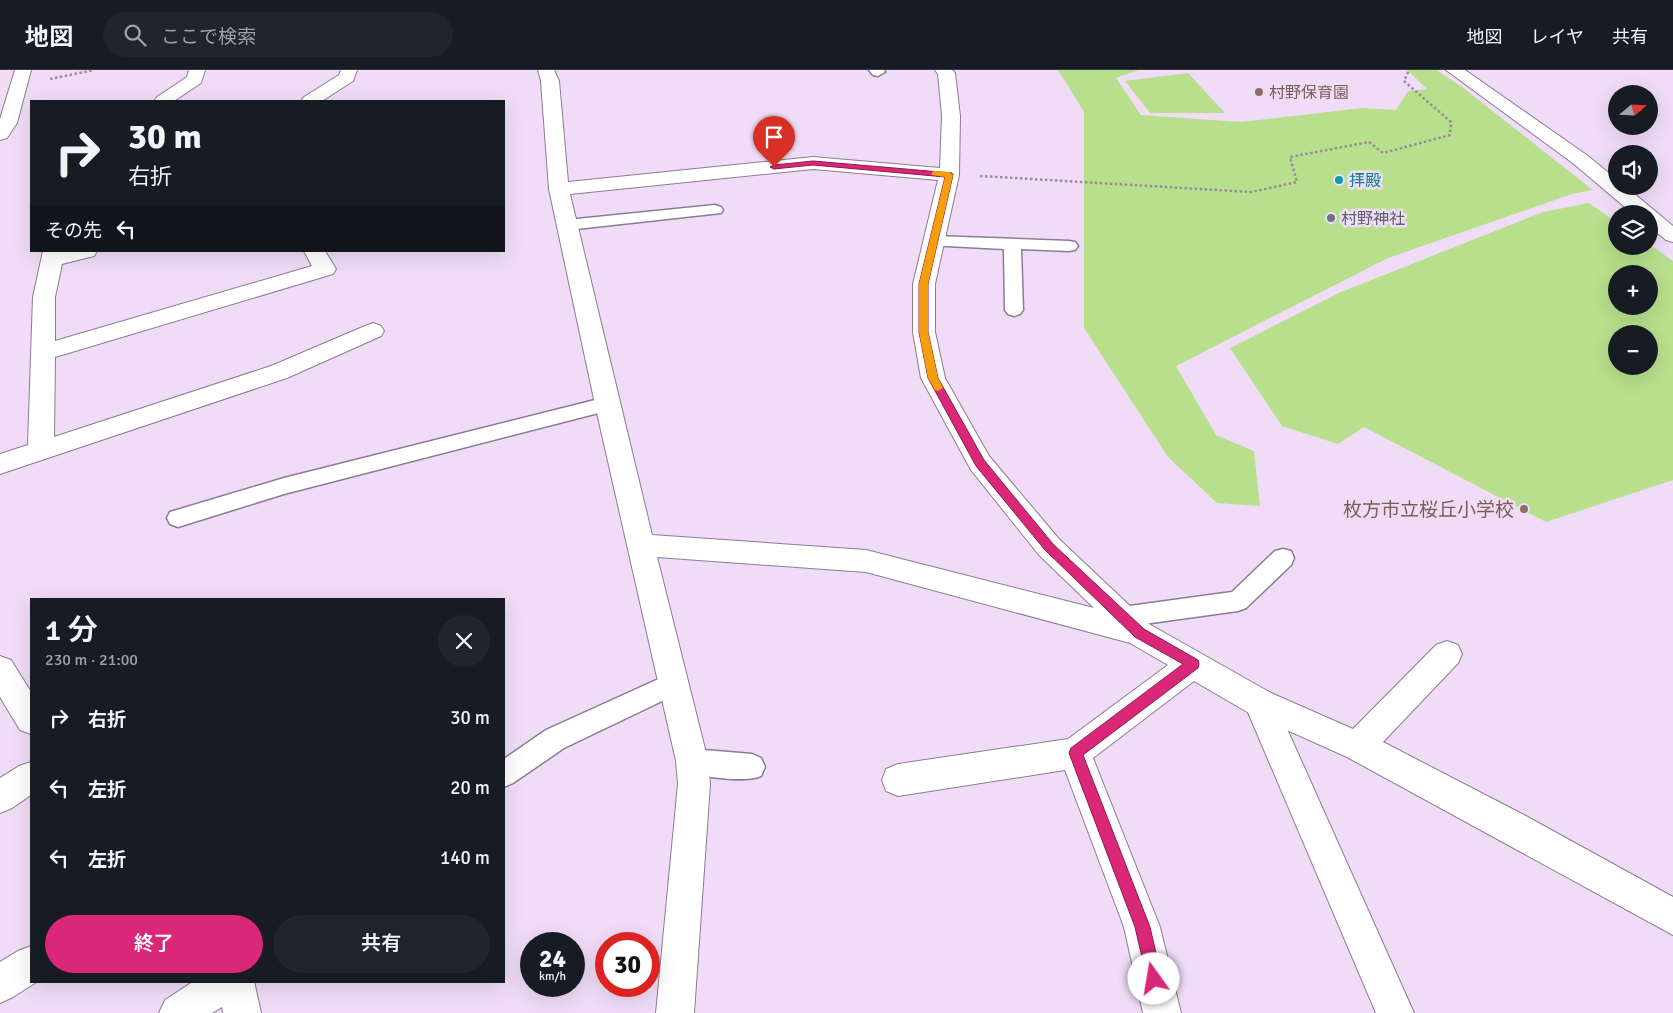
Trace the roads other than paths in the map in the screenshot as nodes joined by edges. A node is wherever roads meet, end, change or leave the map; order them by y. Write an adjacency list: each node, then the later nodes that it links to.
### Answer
1 (197, 70): 7 (street)
2 (349, 70): 8 (street)
3 (546, 70): 11 (street)
4 (943, 70): 10 (street)
5 (1454, 70): 12 (street)
6 (21, 77): 9 (street)
7 (164, 100)
8 (312, 100)
9 (0, 134)
10 (949, 175): 11 (street); 17 (street)
11 (558, 189): 15 (street)
12 (1635, 205)
13 (715, 210): 15 (lane)
14 (1658, 224): 16 (street)
15 (567, 225): 26 (street)
16 (1673, 236)
17 (934, 241): 18 (lane); 32 (street)
18 (1012, 244): 19 (lane); 23 (lane)
19 (1069, 246)
20 (78, 252): 22 (street)
21 (315, 252): 25 (street)
22 (53, 255): 25 (street)
23 (1014, 310)
24 (373, 331): 27 (street)
25 (43, 352): 27 (street)
26 (607, 404): 29 (lane); 30 (street)
27 (41, 451): 28 (street)
28 (0, 464)
29 (178, 518)
30 (641, 545): 32 (street); 36 (street)
31 (1283, 558): 32 (lane)
32 (1131, 625): 34 (street)
33 (1447, 654): 39 (street)
34 (1193, 664): 37 (street); 40 (street)
35 (0, 669): 38 (street)
36 (674, 683): 41 (street); 43 (lane)
37 (1260, 703): 39 (street); 56 (street)
38 (30, 718)
39 (1358, 746): 47 (street)
40 (1075, 753): 45 (street); 55 (street)
41 (692, 761): 42 (lane); 54 (street)
42 (752, 767)
43 (505, 773)
44 (30, 777): 46 (street)
45 (898, 780)
46 (0, 797)
47 (1673, 917)
48 (30, 965): 51 (street)
49 (225, 983): 52 (street)
50 (235, 983): 53 (street)
51 (0, 984)
52 (178, 1013)
53 (242, 1013)
54 (675, 1013)
55 (1162, 1013)
56 (1394, 1013)

